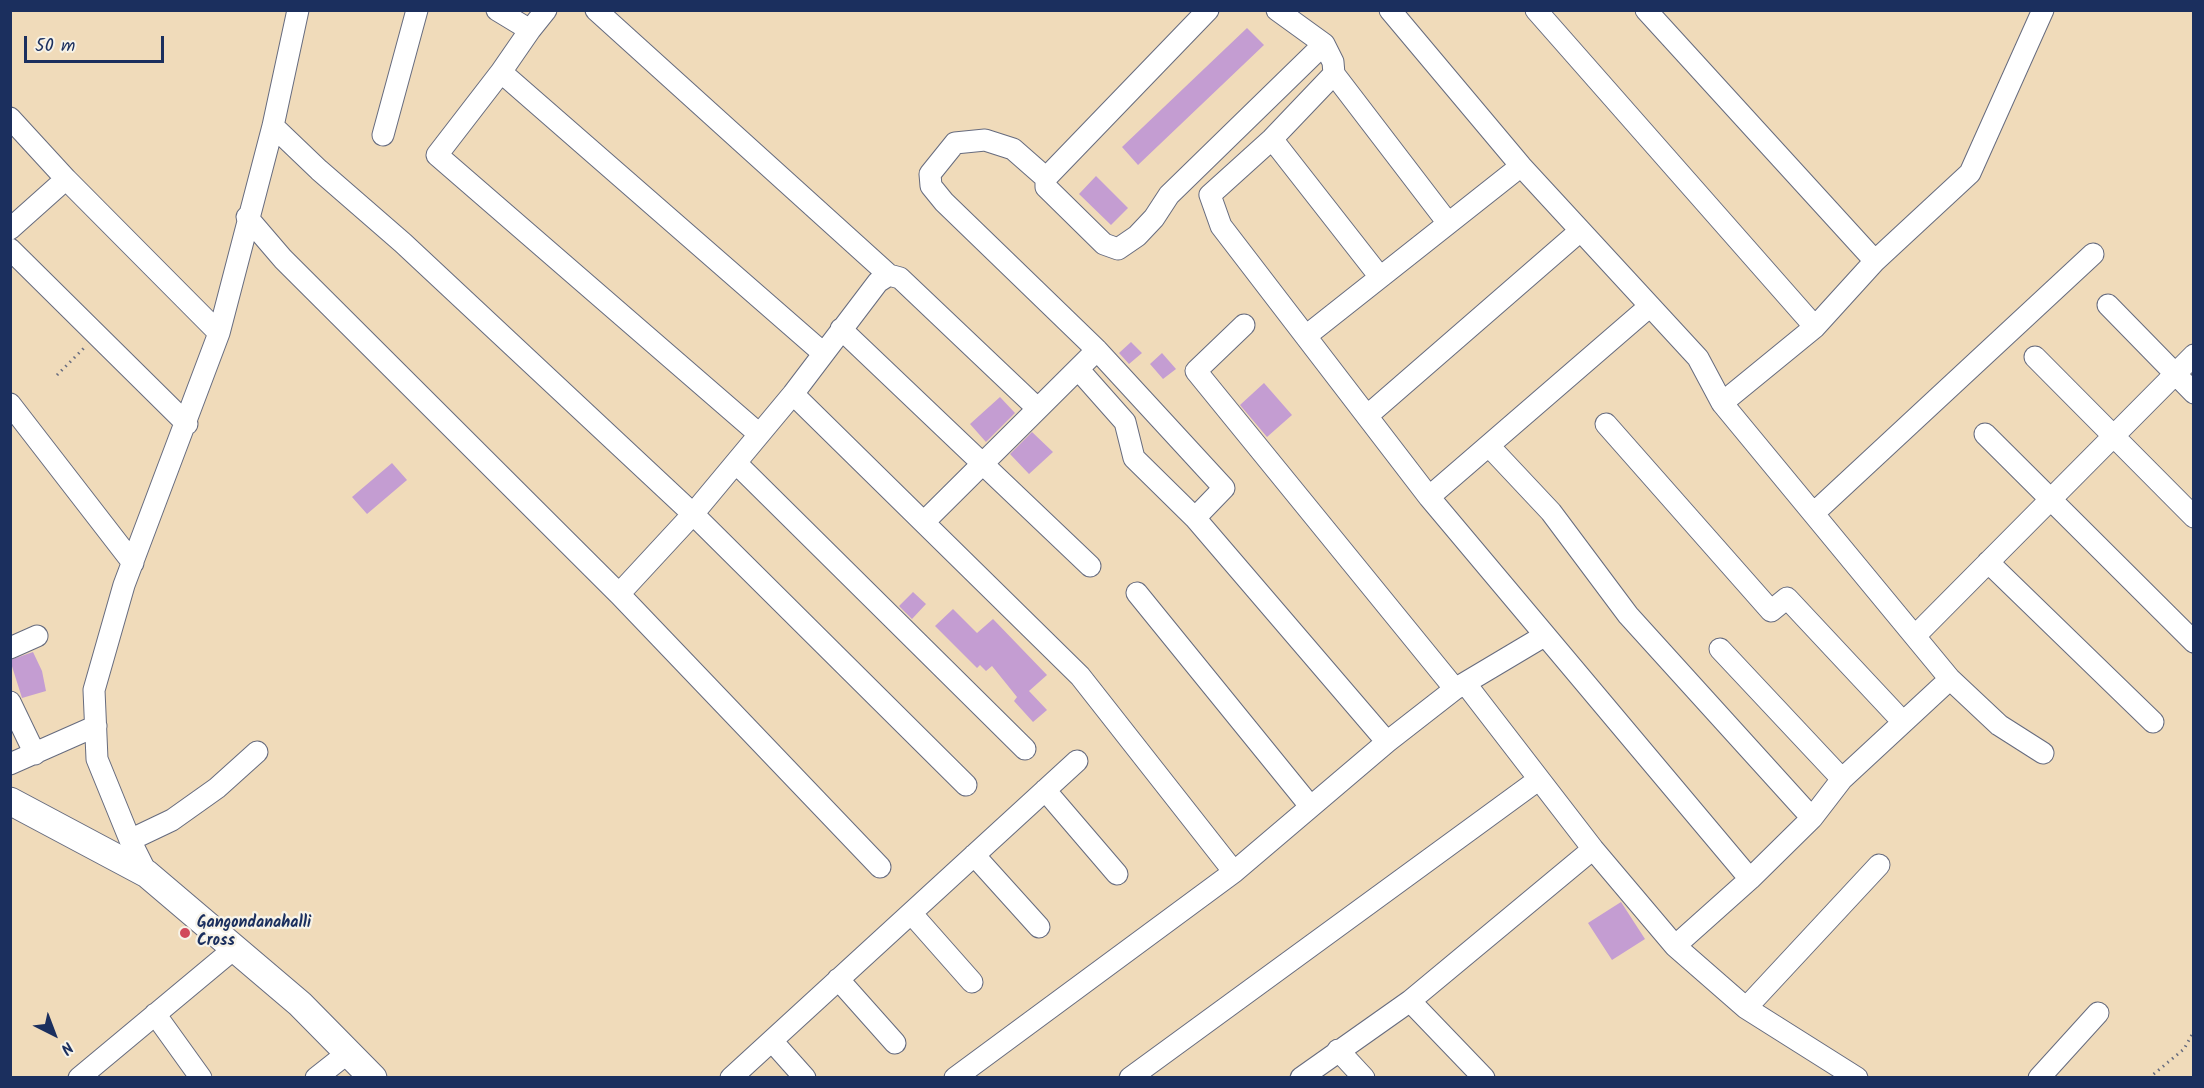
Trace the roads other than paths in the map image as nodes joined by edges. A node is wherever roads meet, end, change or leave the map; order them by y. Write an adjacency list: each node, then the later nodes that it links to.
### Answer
1 (298, 10): 17 (street)
2 (417, 10): 18 (street)
3 (497, 10): 12 (street)
4 (546, 10): 12 (street)
5 (596, 10): 30 (street)
6 (1208, 10): 21 (street)
7 (1277, 10): 13 (street)
8 (1390, 10): 20 (street)
9 (1536, 10): 35 (street)
10 (2043, 10): 29 (street)
11 (1652, 12): 29 (street)
12 (530, 30): 14 (street)
13 (1324, 44): 15 (street); 21 (street)
14 (501, 72): 40 (street); 53 (street)
15 (1334, 74): 19 (street); 24 (street)
16 (10, 118): 22 (street)
17 (273, 126): 23 (street); 62 (street)
18 (383, 135)
19 (1272, 139): 31 (street); 38 (street)
20 (1521, 166): 24 (street); 26 (street)
21 (1046, 178): 39 (street)
22 (66, 179): 25 (street); 37 (street)
23 (247, 217): 37 (street); 70 (street)
24 (1448, 224): 31 (street)
25 (10, 229)
26 (1580, 231): 33 (street); 50 (street)
27 (10, 249): 51 (street)
28 (2093, 254): 61 (street)
29 (1875, 261): 35 (street)
30 (889, 276): 36 (street); 49 (street)
31 (1380, 277): 38 (street)
32 (2108, 305): 44 (street)
33 (1650, 306): 47 (street); 56 (street)
34 (1244, 325): 78 (street)
35 (1815, 327): 47 (street)
36 (841, 328): 40 (street); 58 (street)
37 (219, 333): 51 (street)
38 (1305, 336): 50 (street)
39 (1098, 350): 43 (street); 64 (street)
40 (823, 353): 46 (street)
41 (2193, 355): 44 (street)
42 (2035, 357): 55 (street)
43 (1078, 369): 49 (street); 64 (street)
44 (2175, 374): 45 (street); 55 (street)
45 (2193, 393)
46 (793, 394): 53 (street); 65 (street)
47 (1722, 403): 61 (street)
48 (10, 404): 67 (street)
49 (1037, 408): 58 (street)
50 (1367, 416): 59 (street)
51 (187, 424): 67 (street)
52 (1606, 424): 81 (street)
53 (759, 434): 57 (street)
54 (1985, 434): 60 (street)
55 (2113, 436): 60 (street); 63 (street)
56 (1489, 446): 59 (street); 96 (street)
57 (736, 463): 62 (street); 84 (street)
58 (982, 463): 65 (street); 68 (street)
59 (1430, 498): 73 (street)
60 (2050, 500): 66 (street); 74 (street)
61 (1814, 513): 71 (street)
62 (693, 514): 70 (street); 92 (street)
63 (2193, 517)
64 (1195, 518): 83 (street)
65 (924, 522): 102 (street)
66 (1988, 562): 71 (street); 80 (street)
67 (133, 563): 82 (street)
68 (1090, 567)
69 (1137, 593): 95 (street)
70 (619, 594): 101 (street)
71 (1916, 635): 77 (street)
72 (37, 636): 75 (street)
73 (1544, 636): 78 (street); 105 (street)
74 (2193, 642)
75 (10, 648)
76 (1720, 649): 90 (street)
77 (1950, 679): 81 (street); 86 (street)
78 (1460, 686): 83 (street); 91 (street)
79 (10, 702): 87 (street)
80 (2153, 722)
81 (1903, 723): 90 (street)
82 (96, 726): 87 (street); 97 (street)
83 (1387, 742): 95 (street)
84 (1025, 749)
85 (257, 752): 97 (street)
86 (2043, 753)
87 (35, 754): 89 (street)
88 (1077, 761): 93 (street)
89 (10, 764)
90 (1842, 779): 96 (street)
91 (1538, 780): 98 (street); 127 (street)
92 (966, 785)
93 (1045, 790): 99 (street); 104 (street)
94 (10, 801): 103 (main road)
95 (1310, 806): 102 (street)
96 (1812, 818): 105 (street)
97 (130, 840): 103 (street)
98 (1593, 849): 108 (street); 112 (street)
99 (974, 855): 106 (street); 107 (street)
100 (1880, 865): 113 (street)
101 (880, 867)
102 (1234, 872): 126 (street)
103 (147, 874): 109 (main road)
104 (1117, 874)
105 (1750, 879): 108 (street)
106 (911, 913): 110 (street); 111 (street)
107 (1039, 927)
108 (1675, 946): 113 (street)
109 (235, 948): 115 (street); 119 (main road)
110 (838, 979): 116 (street); 117 (street)
111 (972, 982)
112 (1410, 1001): 118 (street); 130 (street)
113 (1746, 1008): 131 (street)
114 (2098, 1013): 132 (street)
115 (155, 1014): 120 (street); 121 (street)
116 (772, 1041): 124 (street); 125 (street)
117 (896, 1043)
118 (1338, 1050): 128 (street); 129 (street)
119 (349, 1052): 122 (street); 123 (main road)
120 (84, 1076)
121 (201, 1077)
122 (316, 1077)
123 (373, 1077)
124 (731, 1077)
125 (805, 1077)
126 (955, 1077)
127 (1130, 1077)
128 (1301, 1077)
129 (1364, 1077)
130 (1484, 1077)
131 (1857, 1077)
132 (2038, 1077)

